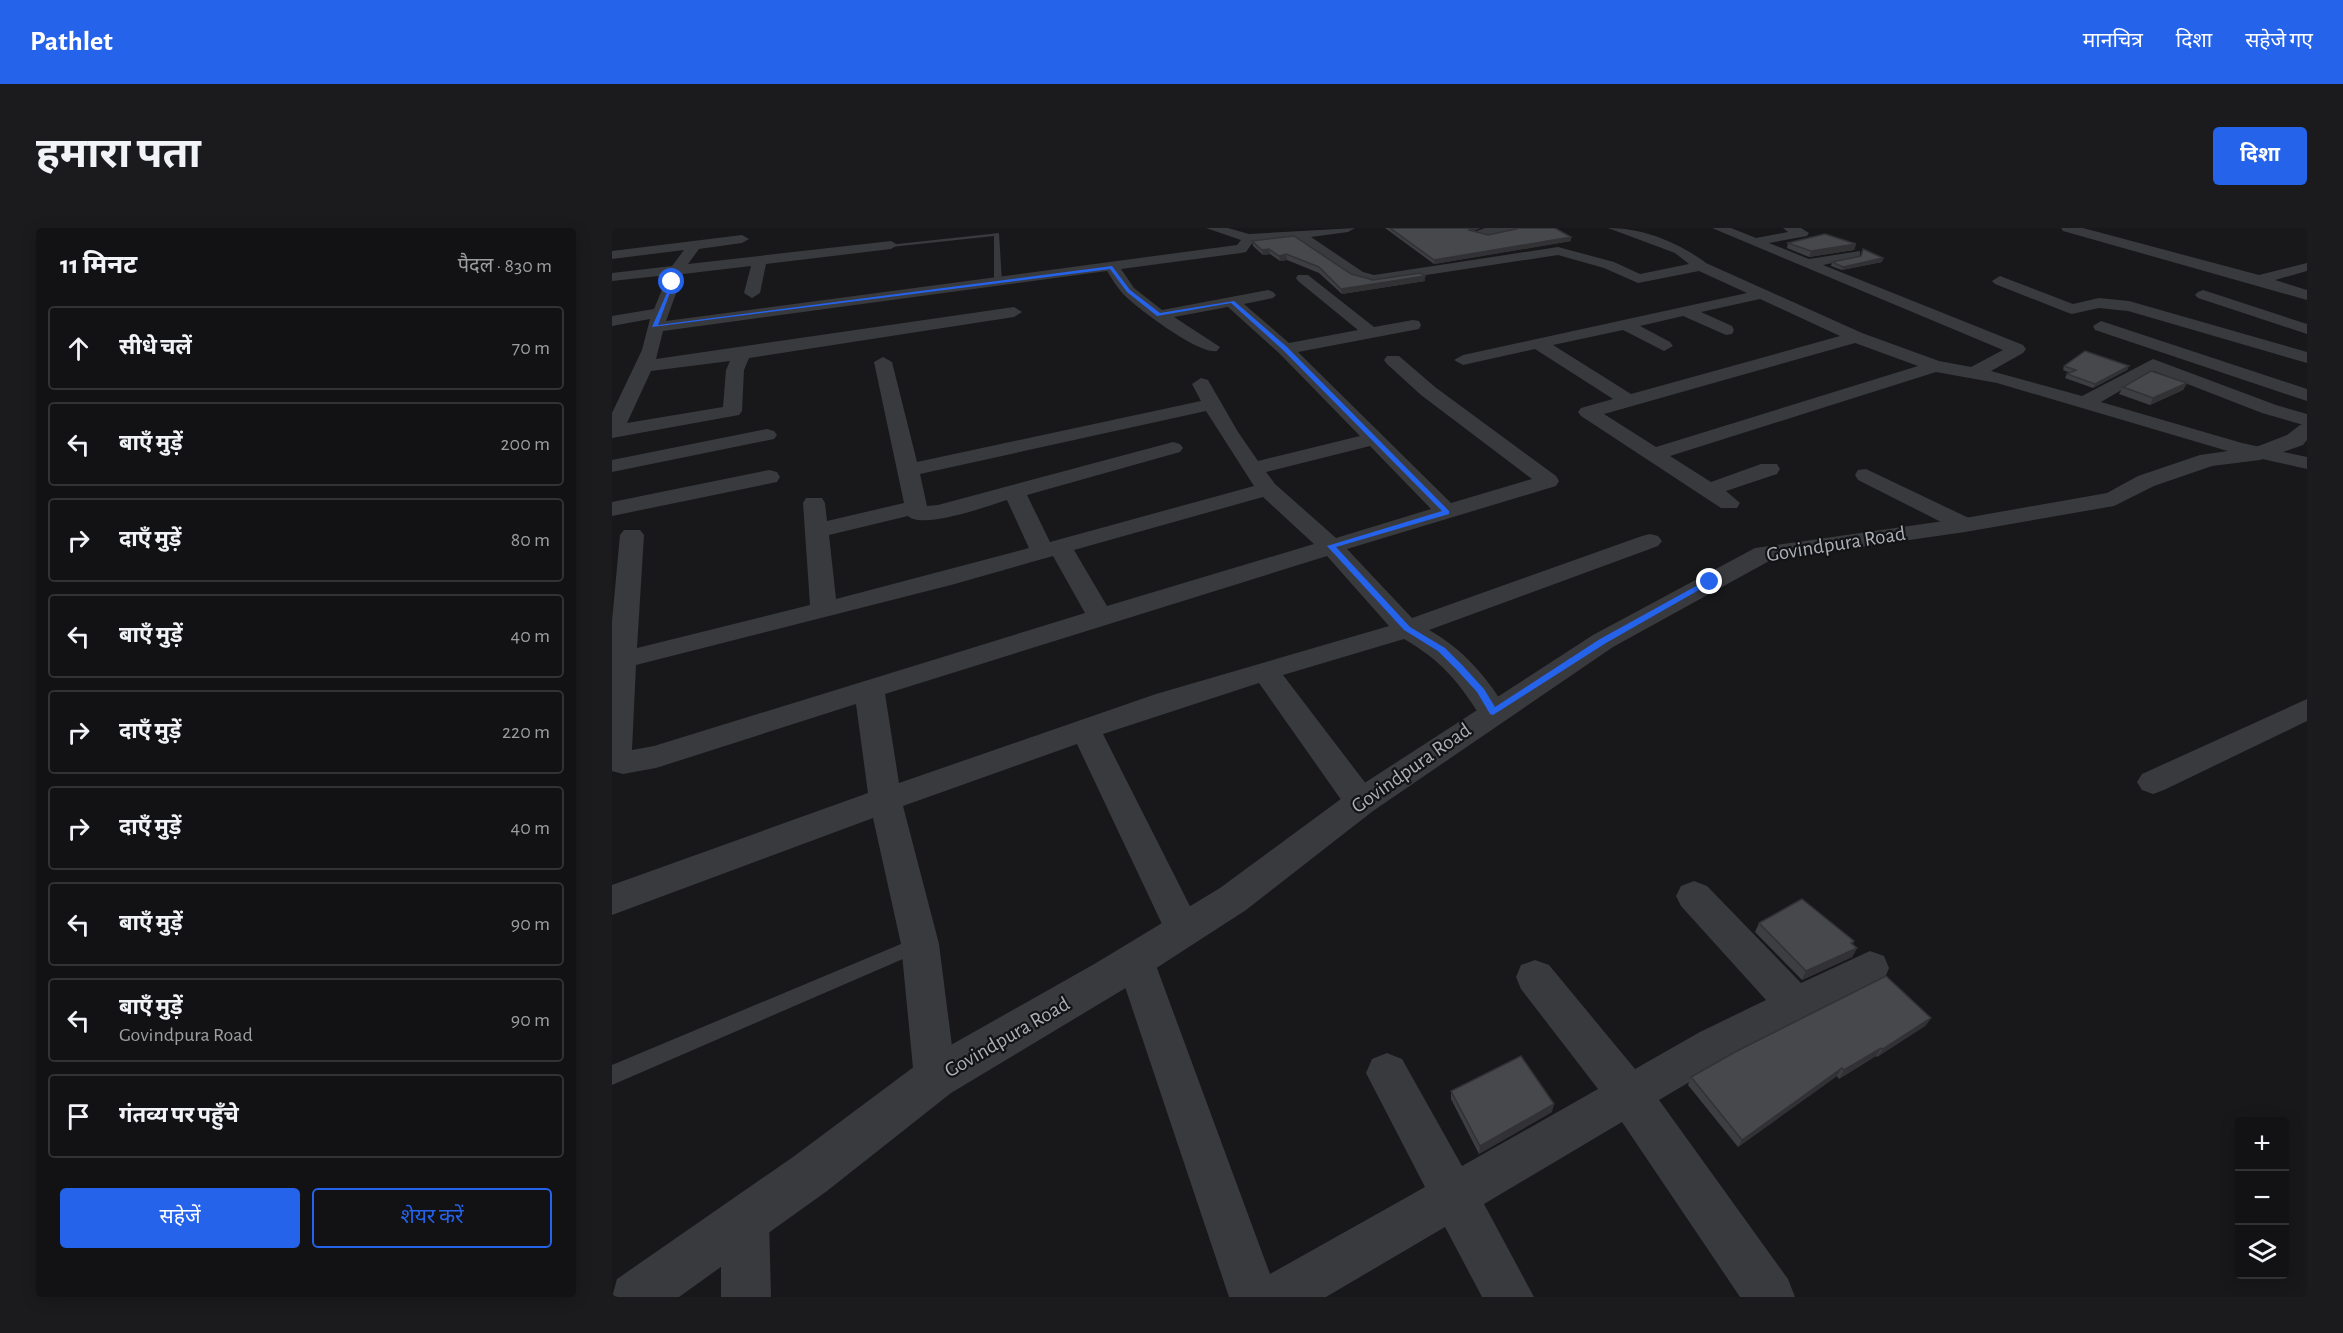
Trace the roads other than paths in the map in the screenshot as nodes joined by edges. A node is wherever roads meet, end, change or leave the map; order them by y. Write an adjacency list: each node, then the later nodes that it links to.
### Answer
1 (1213, 228): 12 (street)
2 (1348, 228): 8 (street)
3 (1512, 228): 7 (street)
4 (1615, 228): 26 (street)
5 (1719, 228): 14 (street)
6 (1790, 228): 14 (street)
7 (1478, 233)
8 (1298, 235): 12 (street); 34 (street)
9 (2068, 235): 17 (street)
10 (640, 237): 19 (street)
11 (809, 237): 21 (street)
12 (1249, 238): 29 (street)
13 (742, 239): 15 (street)
14 (1756, 242): 25 (street)
15 (695, 245): 19 (street); 30 (street)
16 (891, 245): 18 (street); 38 (lane)
17 (2139, 248): 22 (street); 24 (street)
18 (863, 249): 21 (street); 28 (street)
19 (613, 254)
20 (1855, 254): 25 (street)
21 (805, 255): 23 (street)
22 (2117, 256)
23 (760, 260): 30 (street); 40 (street)
24 (2193, 263): 31 (street); 36 (street)
25 (1808, 264): 69 (street)
26 (1701, 266): 34 (street); 41 (street)
27 (2307, 267): 36 (street)
28 (862, 268)
29 (1112, 268): 38 (street); 49 (street)
30 (677, 270): 32 (street); 50 (street)
31 (2167, 271)
32 (612, 277)
33 (1303, 278): 57 (street)
34 (1638, 279): 39 (street)
35 (2220, 280): 46 (street)
36 (2259, 280): 44 (street)
37 (2000, 281): 64 (street)
38 (998, 282): 50 (street)
39 (1656, 289)
40 (752, 293)
41 (1762, 294): 47 (street); 58 (street)
42 (1268, 295): 45 (street)
43 (2203, 295): 55 (street)
44 (2307, 295)
45 (1232, 302): 49 (street); 62 (street)
46 (2307, 308)
47 (1685, 311): 52 (street); 56 (street)
48 (1014, 312): 63 (street)
49 (1159, 315): 61 (street)
50 (658, 319): 51 (street); 70 (street)
51 (612, 321)
52 (1625, 324): 59 (street); 60 (street)
53 (1413, 325): 57 (street)
54 (2101, 326): 73 (street)
55 (2307, 329)
56 (1726, 330)
57 (1371, 333): 62 (street)
58 (1856, 337): 68 (street); 74 (street)
59 (1537, 343): 66 (street); 74 (street)
60 (1664, 346)
61 (1211, 347)
62 (1285, 349): 81 (street)
63 (742, 354): 70 (street); 79 (street)
64 (2307, 358)
65 (1393, 360): 98 (street)
66 (1463, 360)
67 (883, 362): 88 (street)
68 (1935, 366): 69 (street); 84 (street)
69 (1974, 373): 75 (street)
70 (640, 374): 72 (street); 79 (street)
71 (1201, 384): 76 (street)
72 (612, 387)
73 (2307, 395)
74 (1627, 400): 84 (street)
75 (2086, 402): 77 (street); 83 (street)
76 (1212, 404): 88 (street); 91 (street)
77 (2307, 420)
78 (2307, 429): 83 (street, Govindpura Road)
79 (612, 432)
80 (767, 435): 86 (street)
81 (1373, 439): 91 (street); 98 (street)
82 (1173, 448): 93 (street)
83 (2260, 453): 85 (street); 99 (street, Govindpura Road)
84 (1652, 455): 92 (street)
85 (2307, 463)
86 (612, 466)
87 (1769, 469): 92 (street)
88 (908, 470): 96 (street)
89 (1866, 476): 99 (street)
90 (769, 477): 97 (street)
91 (1260, 479): 103 (street); 104 (street)
92 (1709, 490): 95 (street)
93 (1014, 491): 96 (street); 104 (street)
94 (814, 503): 100 (street)
95 (1729, 503)
96 (917, 507): 100 (street)
97 (612, 509)
98 (1447, 512): 103 (street)
99 (1965, 525): 112 (street, Govindpura Road)
100 (817, 531): 105 (street)
101 (632, 535): 108 (street)
102 (1650, 541): 107 (street)
103 (1331, 546): 106 (street); 107 (street)
104 (1052, 549): 105 (street); 106 (street)
105 (824, 610): 108 (street)
106 (1100, 616): 110 (street)
107 (1407, 629): 109 (street); 112 (street)
108 (622, 660): 114 (street)
109 (1264, 670): 113 (street); 117 (street)
110 (869, 688): 114 (street); 116 (street)
111 (2307, 709): 115 (street)
112 (1493, 712): 117 (street, Govindpura Road)
113 (1086, 730): 116 (street); 120 (street)
114 (614, 741)
115 (2153, 782)
116 (885, 800): 119 (street); 121 (street)
117 (1360, 802): 120 (street, Govindpura Road)
118 (1694, 896): 125 (street)
119 (612, 900)
120 (1183, 930): 122 (street, Govindpura Road)
121 (920, 944): 127 (lane); 128 (street)
122 (1135, 960): 128 (street, Govindpura Road); 134 (street)
123 (1870, 968): 125 (street)
124 (1535, 977): 129 (street)
125 (1796, 1005): 129 (street)
126 (1387, 1073): 130 (street)
127 (612, 1075)
128 (935, 1078): 131 (street, Govindpura Road)
129 (1629, 1095): 130 (street); 137 (street)
130 (1455, 1195): 135 (street); 136 (street)
131 (745, 1219): 132 (street, Govindpura Road); 133 (street)
132 (635, 1297)
133 (746, 1297)
134 (1254, 1297)
135 (1279, 1297)
136 (1509, 1297)
137 (1770, 1297)

